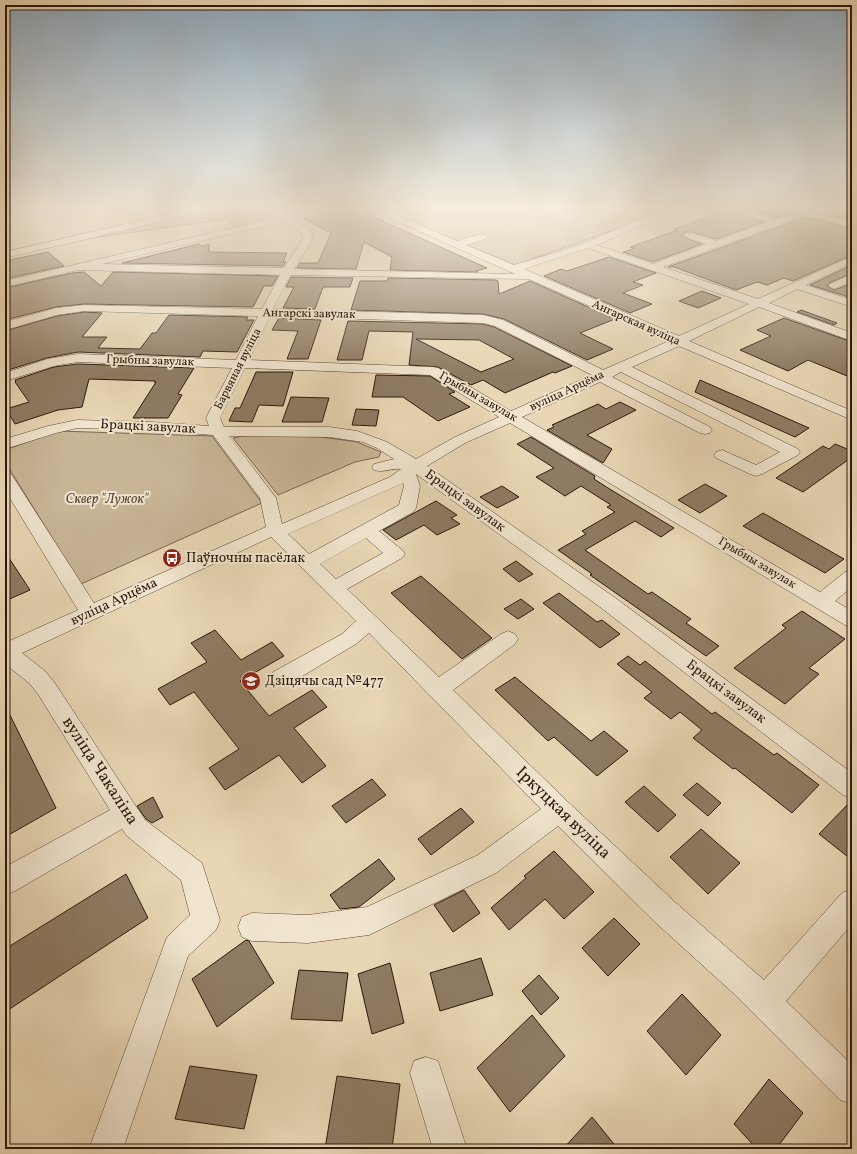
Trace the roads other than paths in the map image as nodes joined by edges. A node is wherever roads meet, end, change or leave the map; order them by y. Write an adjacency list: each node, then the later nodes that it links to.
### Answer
1 (89, 264): 8 (street)
2 (292, 264): 11 (street, Барвяная вуліца)
3 (502, 264): 10 (street, Ангарская вуліца)
4 (530, 264): 10 (street)
5 (644, 264): 9 (street)
6 (661, 264): 9 (street)
7 (842, 264): 14 (street, вуліца Арцёма)
8 (77, 267): 11 (street); 15 (street)
9 (653, 267): 19 (street)
10 (514, 269): 13 (street, Ангарская вуліца)
11 (286, 273): 13 (street); 21 (street, Барвяная вуліца)
12 (852, 277): 17 (street)
13 (534, 278): 24 (street, Ангарская вуліца)
14 (811, 278): 16 (street, вуліца Арцёма); 17 (street)
15 (5, 284)
16 (795, 285): 19 (street, вуліца Арцёма); 20 (street)
17 (834, 286): 18 (street)
18 (852, 291)
19 (758, 303): 23 (street); 24 (street, вуліца Арцёма)
20 (852, 304)
21 (267, 313): 22 (street, Ангарскі завулак); 25 (street, Барвяная вуліца); 27 (street, Ангарскі завулак)
22 (5, 326)
23 (852, 337)
24 (677, 342): 26 (street, вуліца Арцёма); 29 (street, Ангарская вуліца)
25 (241, 364): 28 (street, Грыбны завулак); 30 (street, Грыбны завулак); 32 (street, Барвяная вуліца)
26 (621, 367): 27 (street, вуліца Арцёма); 34 (street)
27 (601, 375): 30 (street, вуліца Арцёма); 31 (street, Ангарскі завулак)
28 (5, 377)
29 (852, 416)
30 (513, 417): 36 (street, вуліца Арцёма); 43 (street, Грыбны завулак)
31 (705, 430)
32 (218, 431): 33 (street, Брацкі завулак); 36 (street, Брацкі завулак); 38 (street, Барвяная вуліца)
33 (5, 444)
34 (722, 455)
35 (380, 467): 36 (street)
36 (412, 470): 38 (street, вуліца Арцёма); 39 (street); 51 (street, Брацкі завулак)
37 (5, 477): 44 (street)
38 (276, 530): 40 (street, Іркуцкая вуліца); 44 (street, вуліца Арцёма)
39 (367, 530): 40 (street); 42 (street)
40 (307, 563): 42 (street, Іркуцкая вуліца)
41 (852, 577): 43 (street)
42 (334, 588): 46 (street, Іркуцкая вуліца)
43 (821, 601): 45 (street, Грыбны завулак)
44 (90, 613): 48 (street, вуліца Арцёма)
45 (852, 620)
46 (369, 621): 49 (street); 50 (street, Іркуцкая вуліца)
47 (508, 639): 50 (street)
48 (5, 652): 53 (street, вуліца Чакаліна)
49 (281, 678)
50 (438, 689): 52 (street, Іркуцкая вуліца)
51 (852, 787)
52 (559, 810): 56 (street); 57 (street, Іркуцкая вуліца)
53 (126, 814): 54 (street); 60 (street, вуліца Чакаліна)
54 (5, 882)
55 (852, 903): 57 (street)
56 (252, 926)
57 (765, 1002): 59 (street, Іркуцкая вуліца)
58 (426, 1073): 61 (street)
59 (852, 1088)
60 (106, 1149)
61 (450, 1149)

